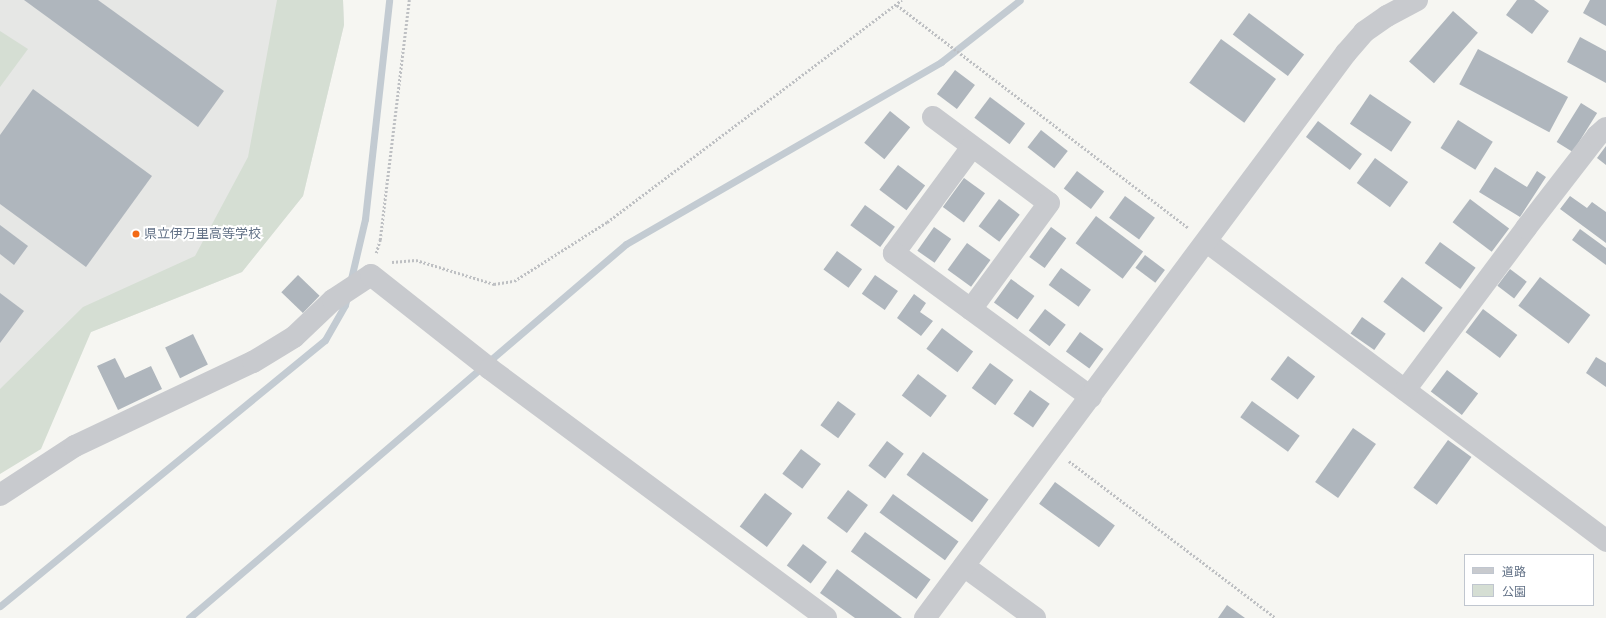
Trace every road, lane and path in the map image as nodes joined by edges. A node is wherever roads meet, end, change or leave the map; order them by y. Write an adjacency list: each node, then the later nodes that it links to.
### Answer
1 (409, 0): 9 (path)
2 (902, 0): 4 (path)
3 (1416, 0): 8 (street)
4 (897, 5): 8 (path); 9 (path)
5 (933, 117): 7 (street)
6 (1606, 128): 11 (street)
7 (972, 147): 10 (street); 10 (street)
8 (1207, 242): 11 (street); 12 (street)
9 (371, 275): 14 (street); 17 (street)
10 (971, 309): 12 (street)
11 (1404, 390): 15 (street)
12 (1091, 397): 13 (street)
13 (1052, 449): 16 (street); 20 (path)
14 (0, 495)
15 (1606, 541)
16 (964, 566): 18 (street); 19 (street)
17 (826, 618)
18 (925, 618)
19 (1035, 618)
20 (1276, 618)

